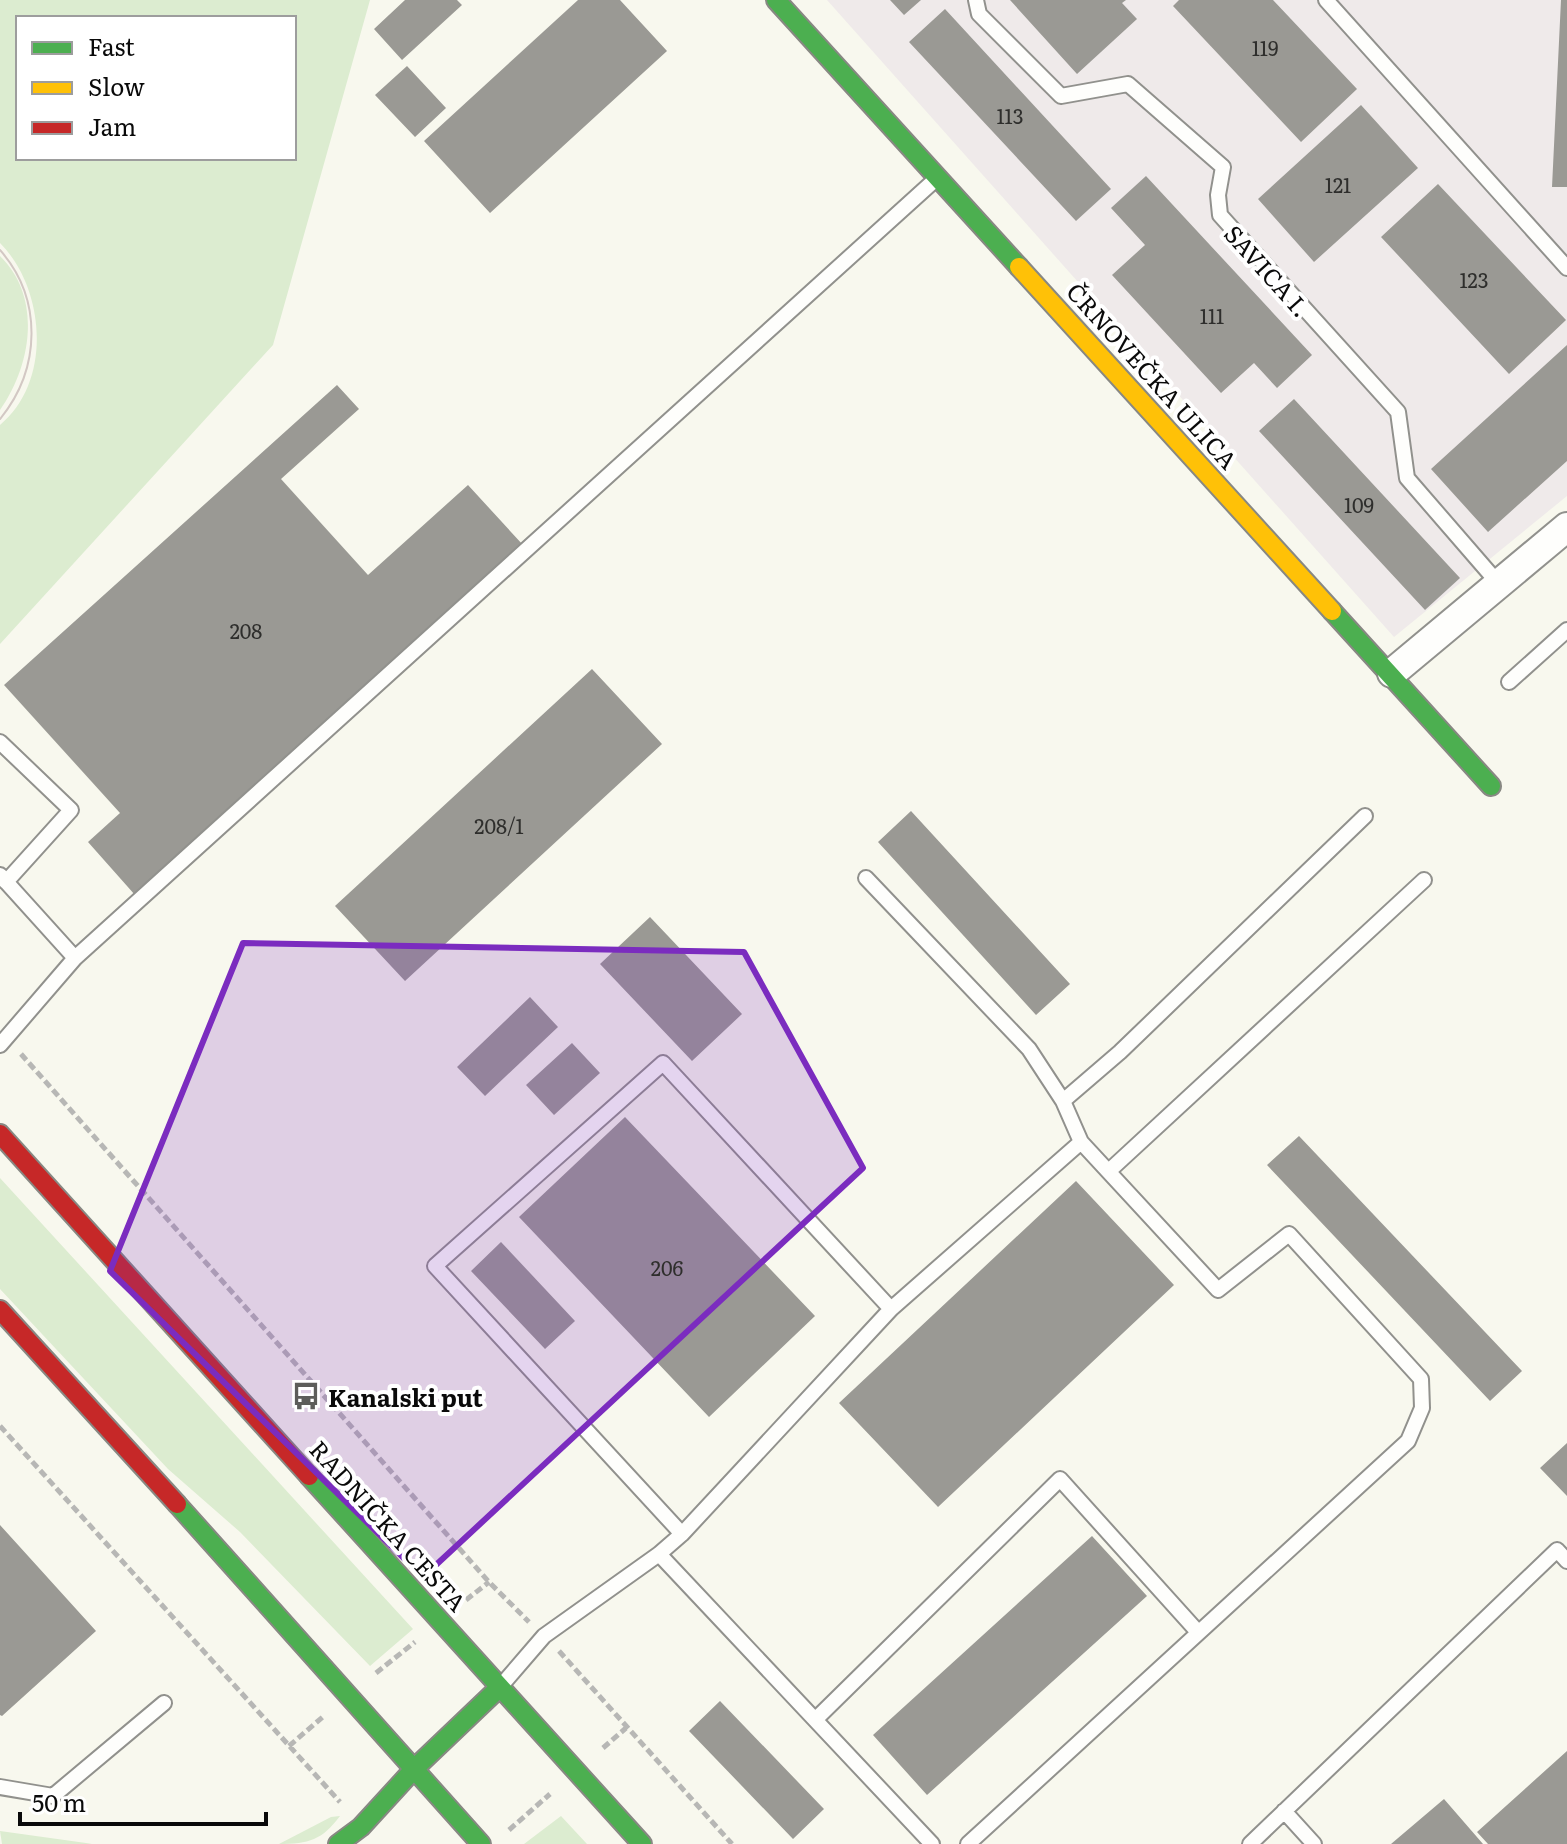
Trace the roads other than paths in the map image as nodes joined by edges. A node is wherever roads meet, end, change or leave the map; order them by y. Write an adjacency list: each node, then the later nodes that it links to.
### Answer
1 (776, 0): 4 (main road, ČRNOVEČKA ULICA)
2 (976, 0): 7 (lane, SAVICA I.)
3 (1326, 0): 5 (lane)
4 (939, 176): 9 (main road, ČRNOVEČKA ULICA); 17 (lane)
5 (1567, 268)
6 (1567, 527): 7 (street)
7 (1498, 583): 9 (street)
8 (1566, 633): 10 (lane)
9 (1392, 673): 12 (main road, ČRNOVEČKA ULICA)
10 (1509, 682)
11 (0, 742): 14 (lane)
12 (1491, 786)
13 (1365, 816): 19 (lane)
14 (3, 878): 17 (lane)
15 (866, 878): 19 (lane)
16 (1424, 880): 22 (lane)
17 (75, 958): 18 (lane)
18 (0, 1045)
19 (1063, 1101): 21 (lane)
20 (0, 1134): 29 (main road, RADNIČKA CESTA)
21 (1081, 1142): 22 (lane); 23 (lane)
22 (1110, 1170): 28 (lane)
23 (891, 1309): 25 (lane); 25 (lane)
24 (0, 1310): 32 (main road)
25 (682, 1534): 26 (lane)
26 (659, 1554): 29 (lane); 31 (lane)
27 (1567, 1561): 34 (lane)
28 (1197, 1631): 31 (lane); 39 (lane)
29 (500, 1687): 32 (main road); 37 (main road, RADNIČKA CESTA)
30 (164, 1703): 33 (lane)
31 (817, 1718): 38 (lane)
32 (415, 1768): 35 (main road); 36 (main road)
33 (0, 1787)
34 (1284, 1811): 40 (lane); 41 (lane)
35 (338, 1844)
36 (481, 1844)
37 (642, 1844)
38 (932, 1844)
39 (968, 1844)
40 (1250, 1844)
41 (1314, 1844)

